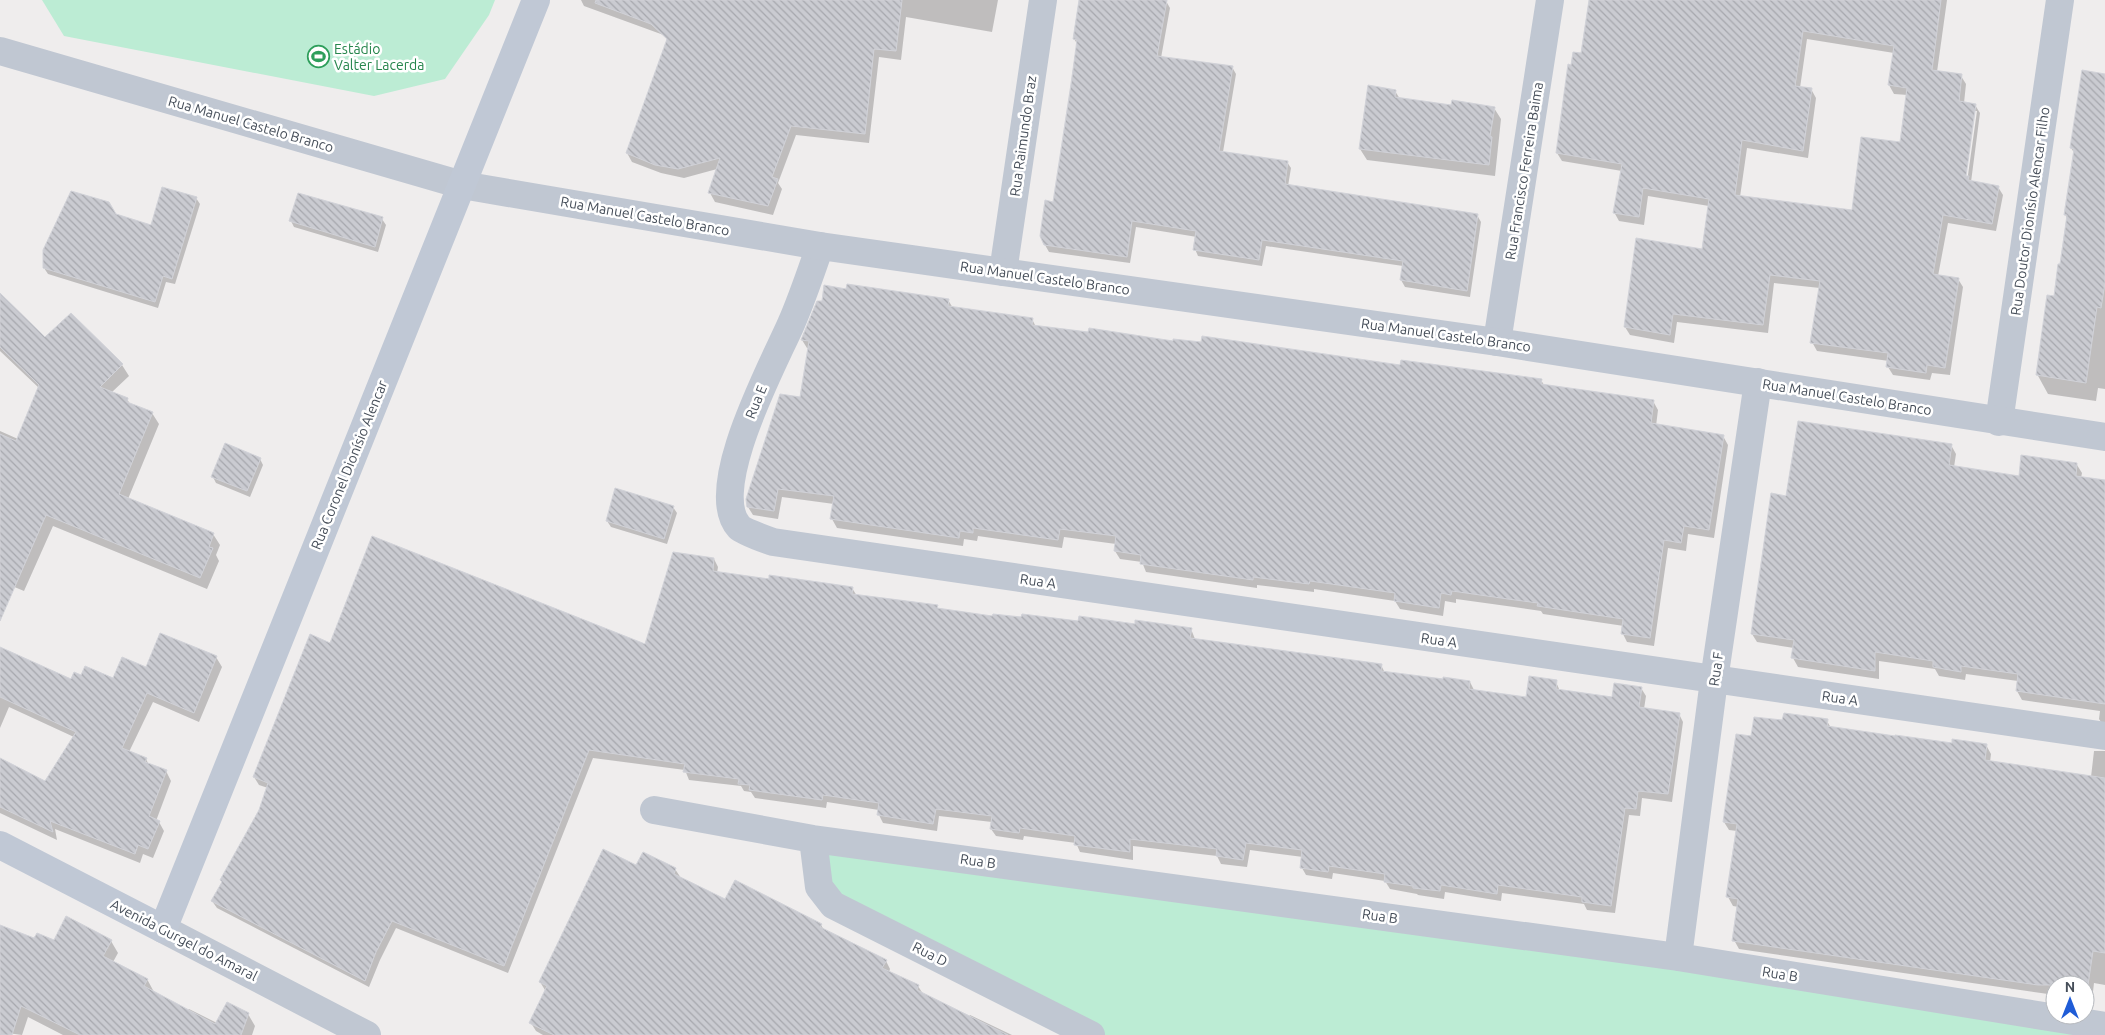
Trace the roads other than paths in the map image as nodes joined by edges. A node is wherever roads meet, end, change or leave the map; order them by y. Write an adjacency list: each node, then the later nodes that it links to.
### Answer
1 (536, 0): 6 (main road, Rua Coronel Dionísio Alencar)
2 (1043, 0): 8 (street, Rua Raimundo Braz)
3 (1550, 0): 9 (street, Rua Francisco Ferreira Baima)
4 (2060, 0): 11 (street, Rua Doutor Dionísio Alencar Filho)
5 (0, 51): 6 (street, Rua Manuel Castelo Branco)
6 (462, 185): 7 (street, Rua Manuel Castelo Branco); 19 (main road, Rua Coronel Dionísio Alencar)
7 (820, 246): 8 (street, Rua Manuel Castelo Branco); 13 (street, Rua E)
8 (1003, 272): 9 (street, Rua Manuel Castelo Branco)
9 (1497, 342): 10 (street, Rua Manuel Castelo Branco)
10 (1758, 382): 11 (street, Rua Manuel Castelo Branco); 14 (street, Rua F)
11 (1999, 422): 12 (street, Rua Manuel Castelo Branco)
12 (2105, 437)
13 (773, 542): 14 (street, Rua A)
14 (1714, 680): 15 (street, Rua A); 20 (street, Rua F)
15 (2105, 736)
16 (654, 810): 17 (street, Rua B)
17 (813, 839): 20 (street, Rua B); 24 (street, Rua D)
18 (0, 845): 19 (main road, Avenida Gurgel do Amaral)
19 (163, 929): 22 (street, Avenida Gurgel do Amaral)
20 (1678, 957): 21 (street, Rua B)
21 (2105, 1026)
22 (334, 1027): 23 (street, Avenida Gurgel do Amaral)
23 (367, 1035)
24 (1092, 1035)

